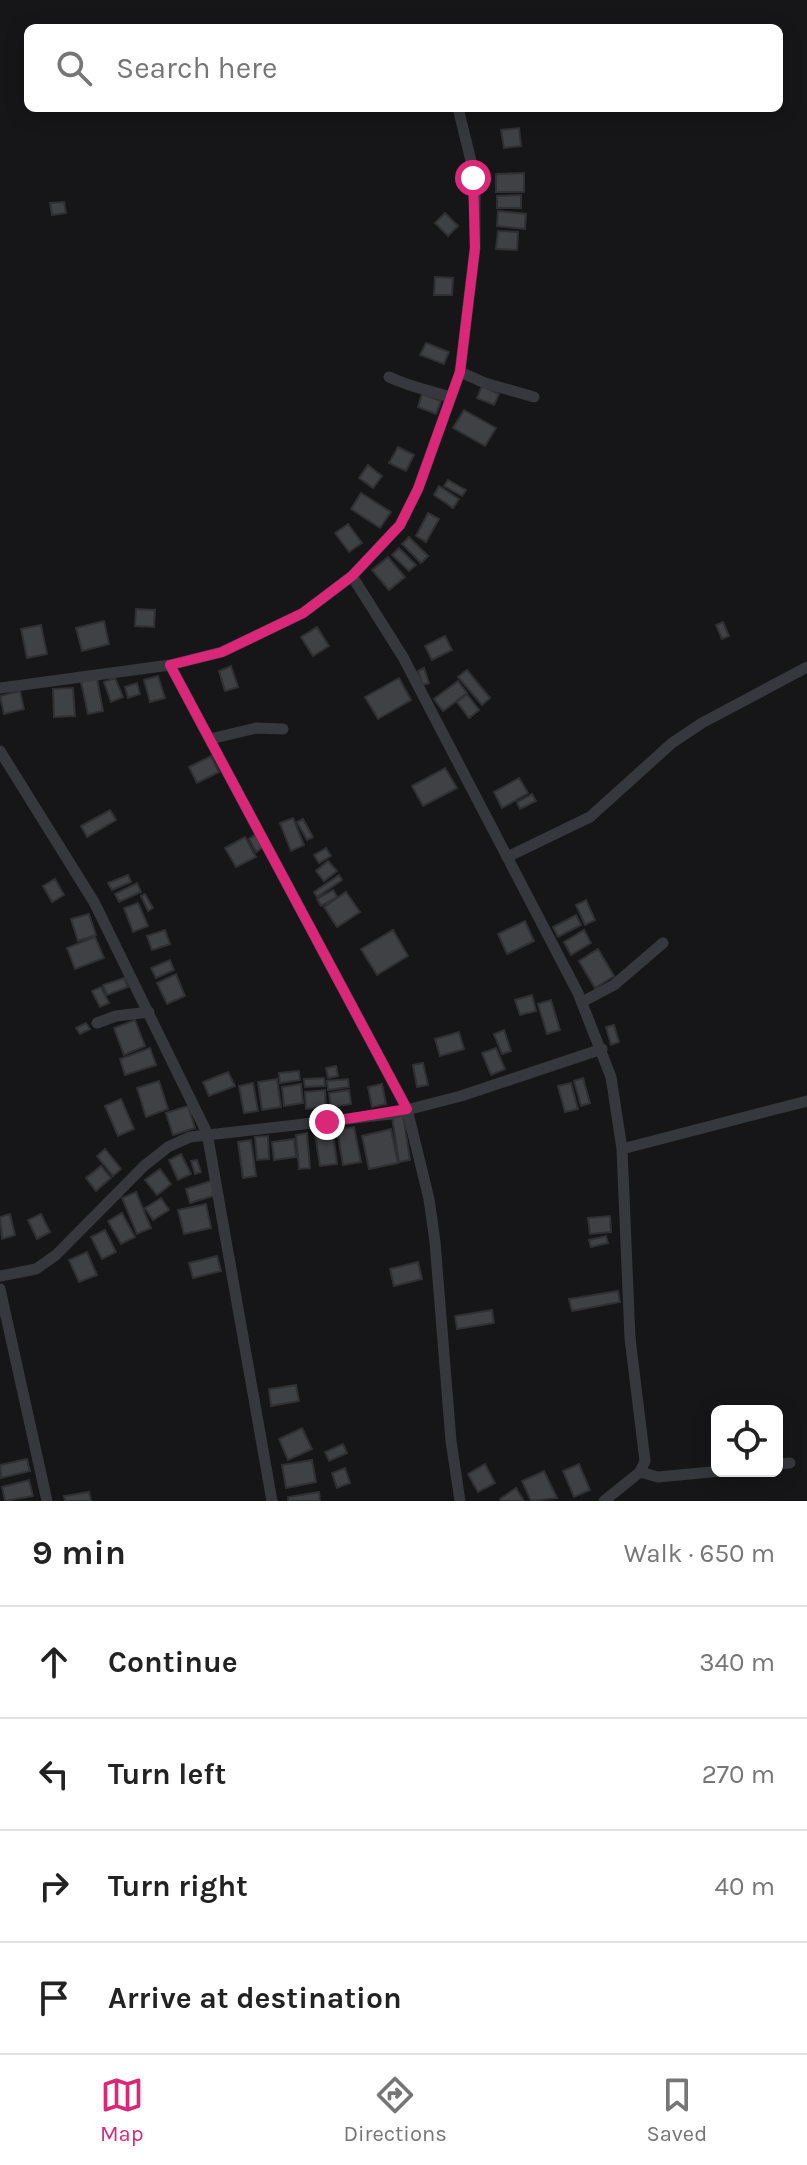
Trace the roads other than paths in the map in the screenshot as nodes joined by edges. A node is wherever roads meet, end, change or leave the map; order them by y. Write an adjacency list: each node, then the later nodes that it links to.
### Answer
1 (459, 112): 2 (street)
2 (460, 372): 4 (street); 5 (street)
3 (389, 377): 4 (street)
4 (451, 397): 6 (street)
5 (534, 397)
6 (352, 576): 7 (street); 13 (street)
7 (170, 665): 9 (street); 11 (street)
8 (807, 667): 13 (street)
9 (0, 688)
10 (283, 729): 11 (street)
11 (210, 739): 20 (street)
12 (0, 751): 16 (street)
13 (507, 857): 15 (street)
14 (663, 943): 15 (street)
15 (582, 1002): 18 (street)
16 (149, 1012): 17 (street); 21 (street)
17 (97, 1023)
18 (602, 1049): 20 (street); 22 (street)
19 (807, 1101): 22 (street)
20 (407, 1109): 21 (street); 31 (street)
21 (207, 1133): 23 (street); 30 (street)
22 (622, 1149): 27 (street)
23 (0, 1276)
24 (0, 1289): 29 (street)
25 (790, 1463): 26 (street)
26 (783, 1464)
27 (640, 1472): 28 (street); 32 (street)
28 (711, 1472)
29 (47, 1501)
30 (272, 1501)
31 (460, 1501)
32 (604, 1501)

